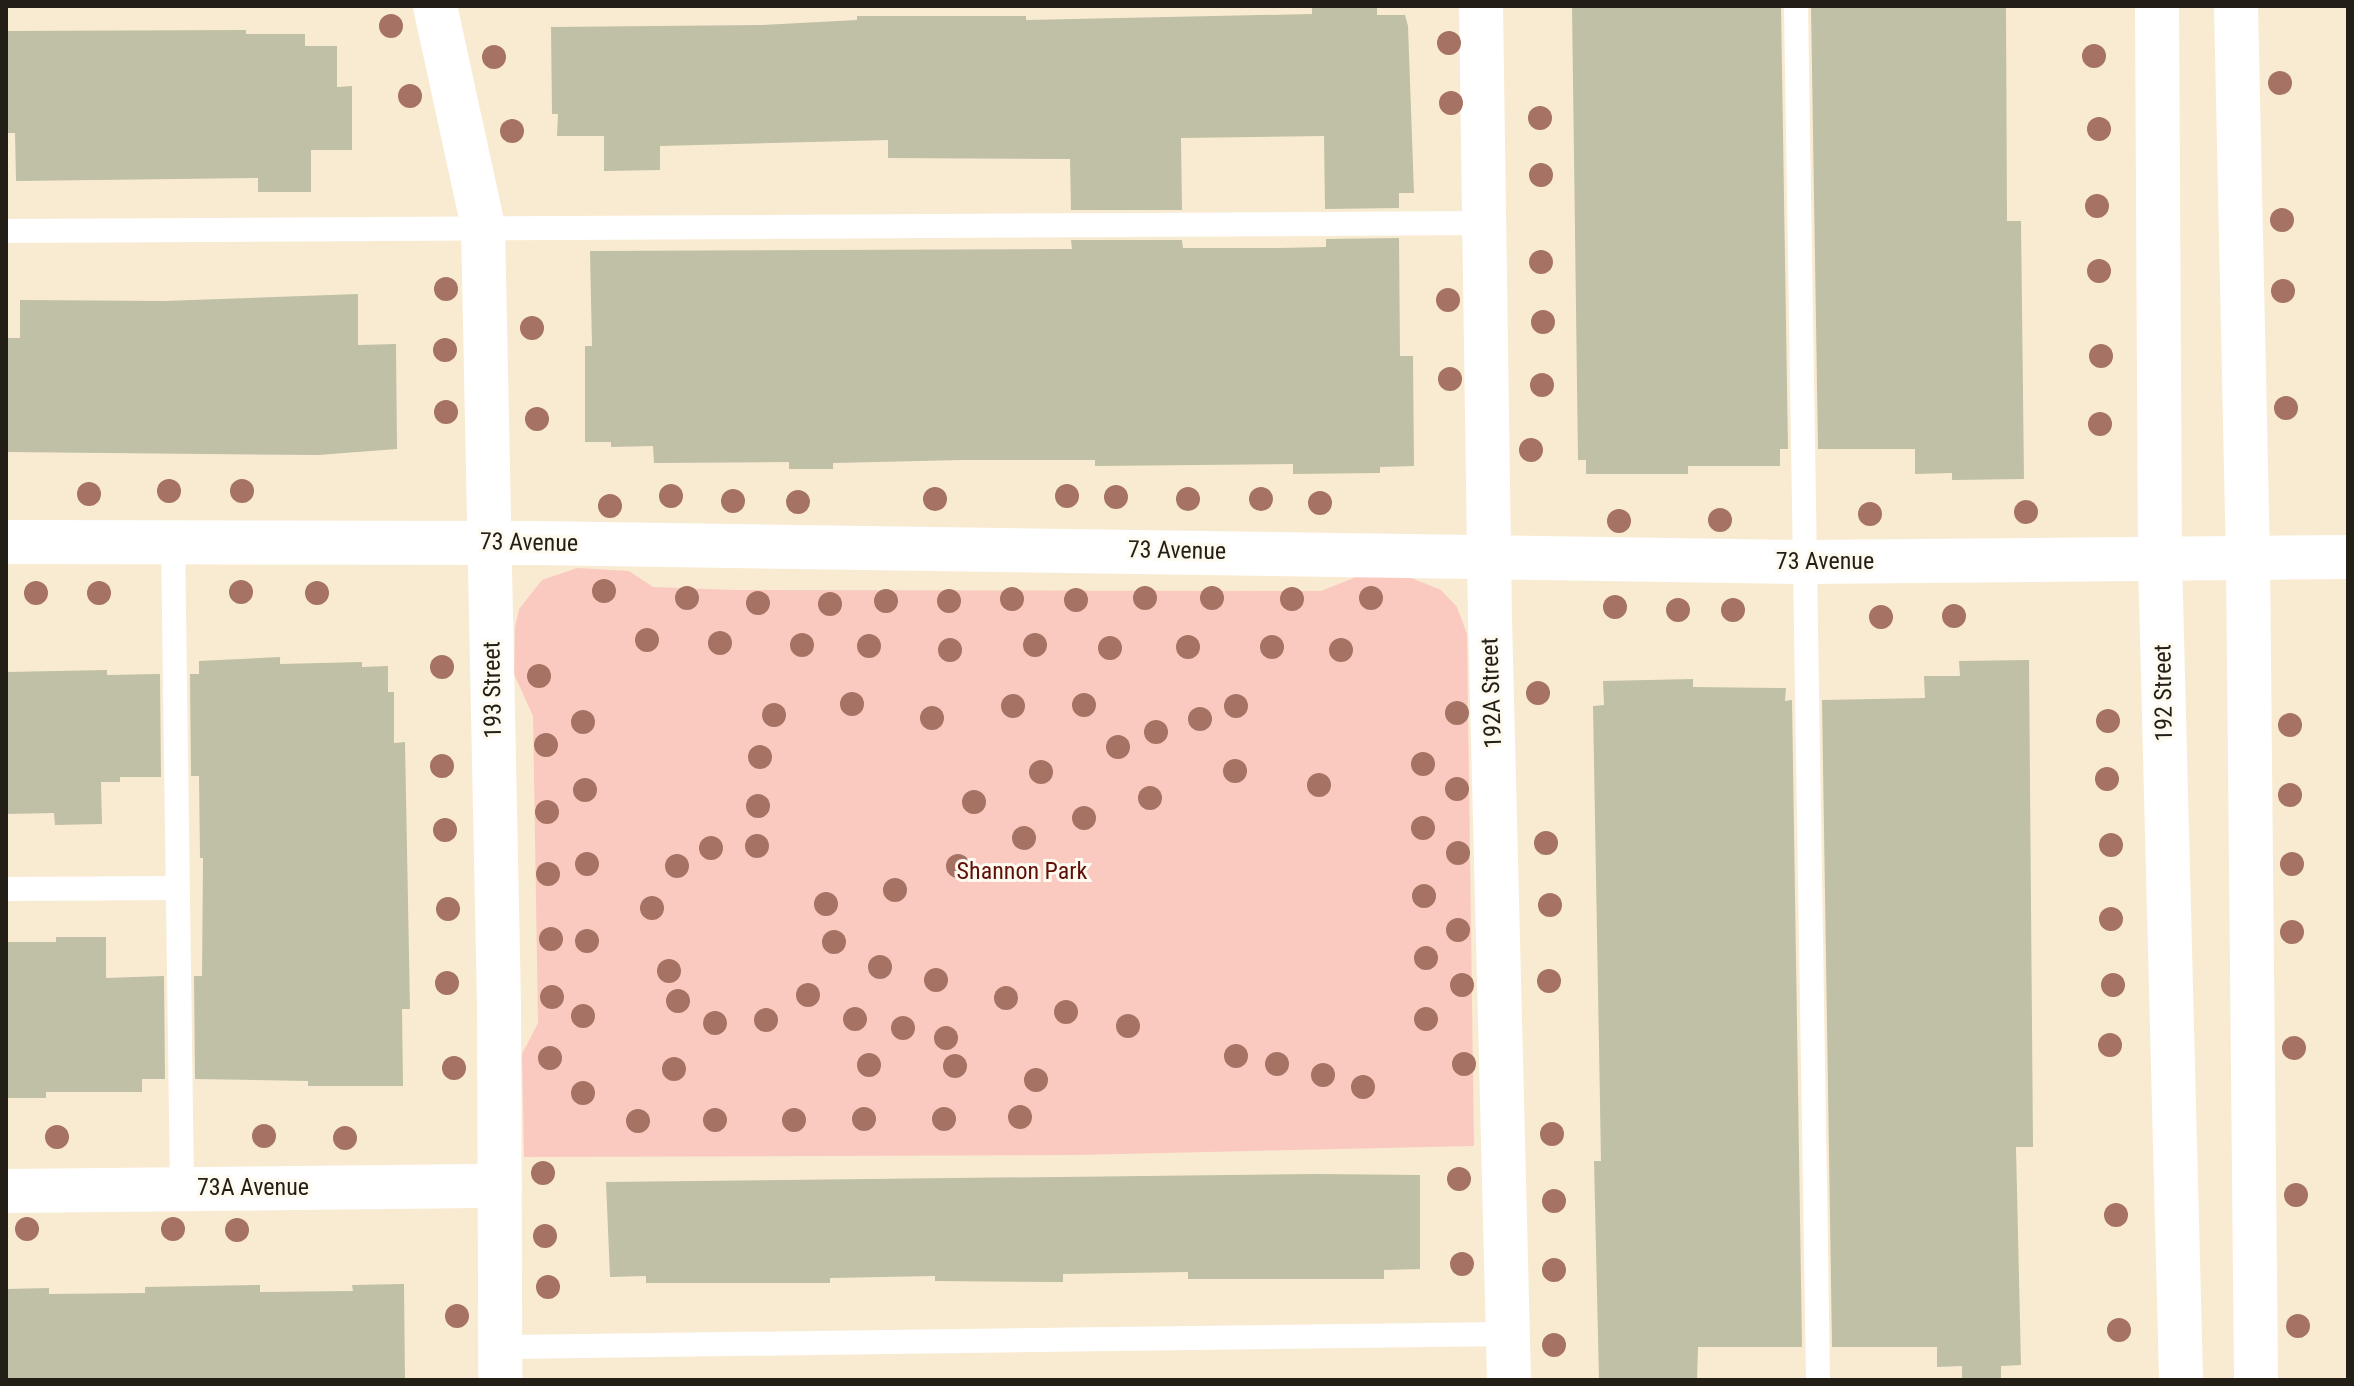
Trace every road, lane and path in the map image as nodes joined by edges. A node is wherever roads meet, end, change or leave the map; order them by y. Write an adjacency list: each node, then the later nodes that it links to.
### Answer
1 (435, 6): 7 (street, 193 Street)
2 (1481, 6): 6 (street, 192A Street)
3 (1796, 6): 16 (lane)
4 (2157, 6): 15 (street, 192 Street)
5 (2236, 6): 14 (street)
6 (1485, 223): 7 (lane); 12 (street, 192A Street)
7 (483, 227): 8 (lane); 11 (street, 193 Street)
8 (6, 231)
9 (173, 541): 10 (street, 73 Avenue); 11 (street, 73 Avenue); 17 (lane)
10 (6, 542)
11 (490, 543): 12 (street, 73 Avenue); 19 (street, 193 Street)
12 (1489, 555): 16 (street, 73 Avenue); 22 (street, 192A Street)
13 (2348, 557): 14 (street, 73 Avenue)
14 (2248, 559): 15 (street, 73 Avenue); 27 (street)
15 (2160, 560): 16 (street, 73 Avenue); 26 (street, 192 Street)
16 (1806, 562): 25 (lane)
17 (176, 888): 18 (lane); 20 (lane)
18 (6, 889)
19 (500, 1186): 20 (street, 73A Avenue); 23 (street, 193 Street)
20 (182, 1189): 21 (street, 73A Avenue)
21 (6, 1191)
22 (1508, 1334): 23 (lane); 24 (street, 192A Street)
23 (501, 1363)
24 (1509, 1380)
25 (1818, 1380)
26 (2181, 1380)
27 (2256, 1380)

